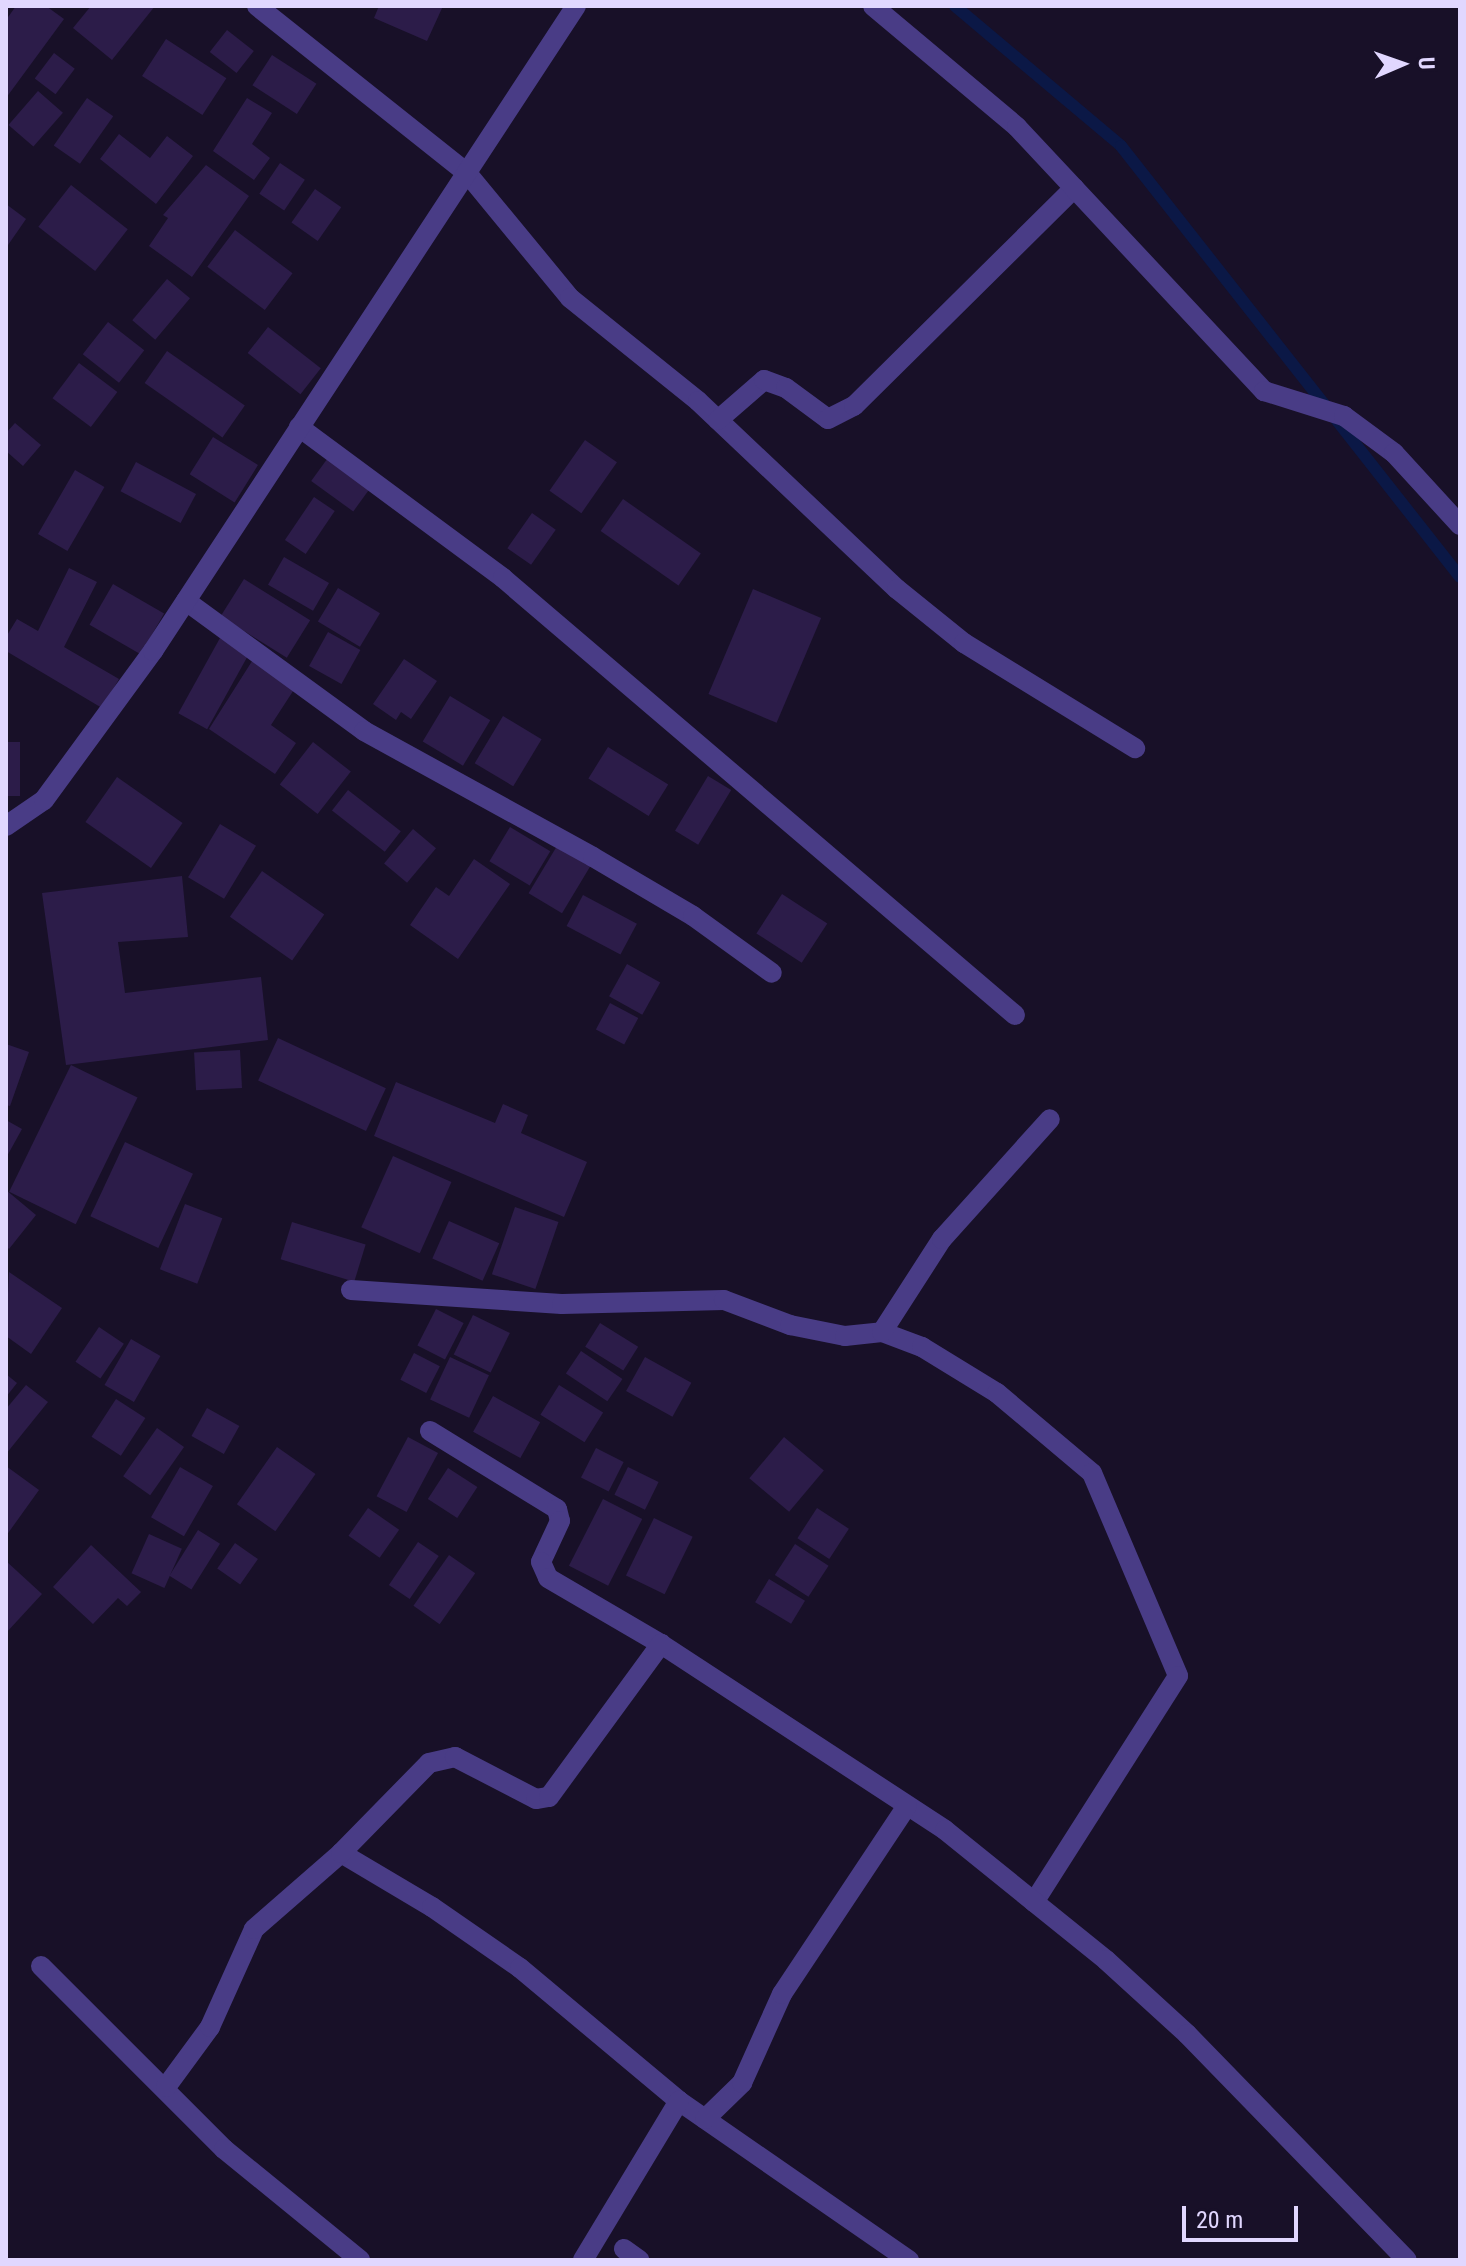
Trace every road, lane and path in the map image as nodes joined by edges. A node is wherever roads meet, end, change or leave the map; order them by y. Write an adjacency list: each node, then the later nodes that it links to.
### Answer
1 (257, 6): 4 (street)
2 (576, 6): 4 (street)
3 (873, 6): 5 (street)
4 (467, 173): 6 (street); 7 (street)
5 (1074, 188): 6 (street); 8 (street)
6 (718, 420): 10 (street)
7 (299, 427): 9 (street); 13 (street)
8 (1460, 525)
9 (186, 601): 11 (street); 12 (street)
10 (1135, 748)
11 (6, 826)
12 (772, 973)
13 (1015, 1015)
14 (1050, 1119): 16 (street)
15 (351, 1290): 16 (street)
16 (882, 1332): 21 (street)
17 (430, 1431): 18 (street)
18 (661, 1644): 19 (street); 20 (street)
19 (907, 1806): 21 (street); 25 (street)
20 (341, 1853): 23 (street); 24 (street)
21 (1034, 1902): 29 (street)
22 (41, 1966): 23 (street)
23 (166, 2087): 26 (street)
24 (679, 2101): 25 (street); 27 (street)
25 (705, 2119): 28 (street)
26 (360, 2260)
27 (583, 2260)
28 (909, 2260)
29 (1407, 2260)

